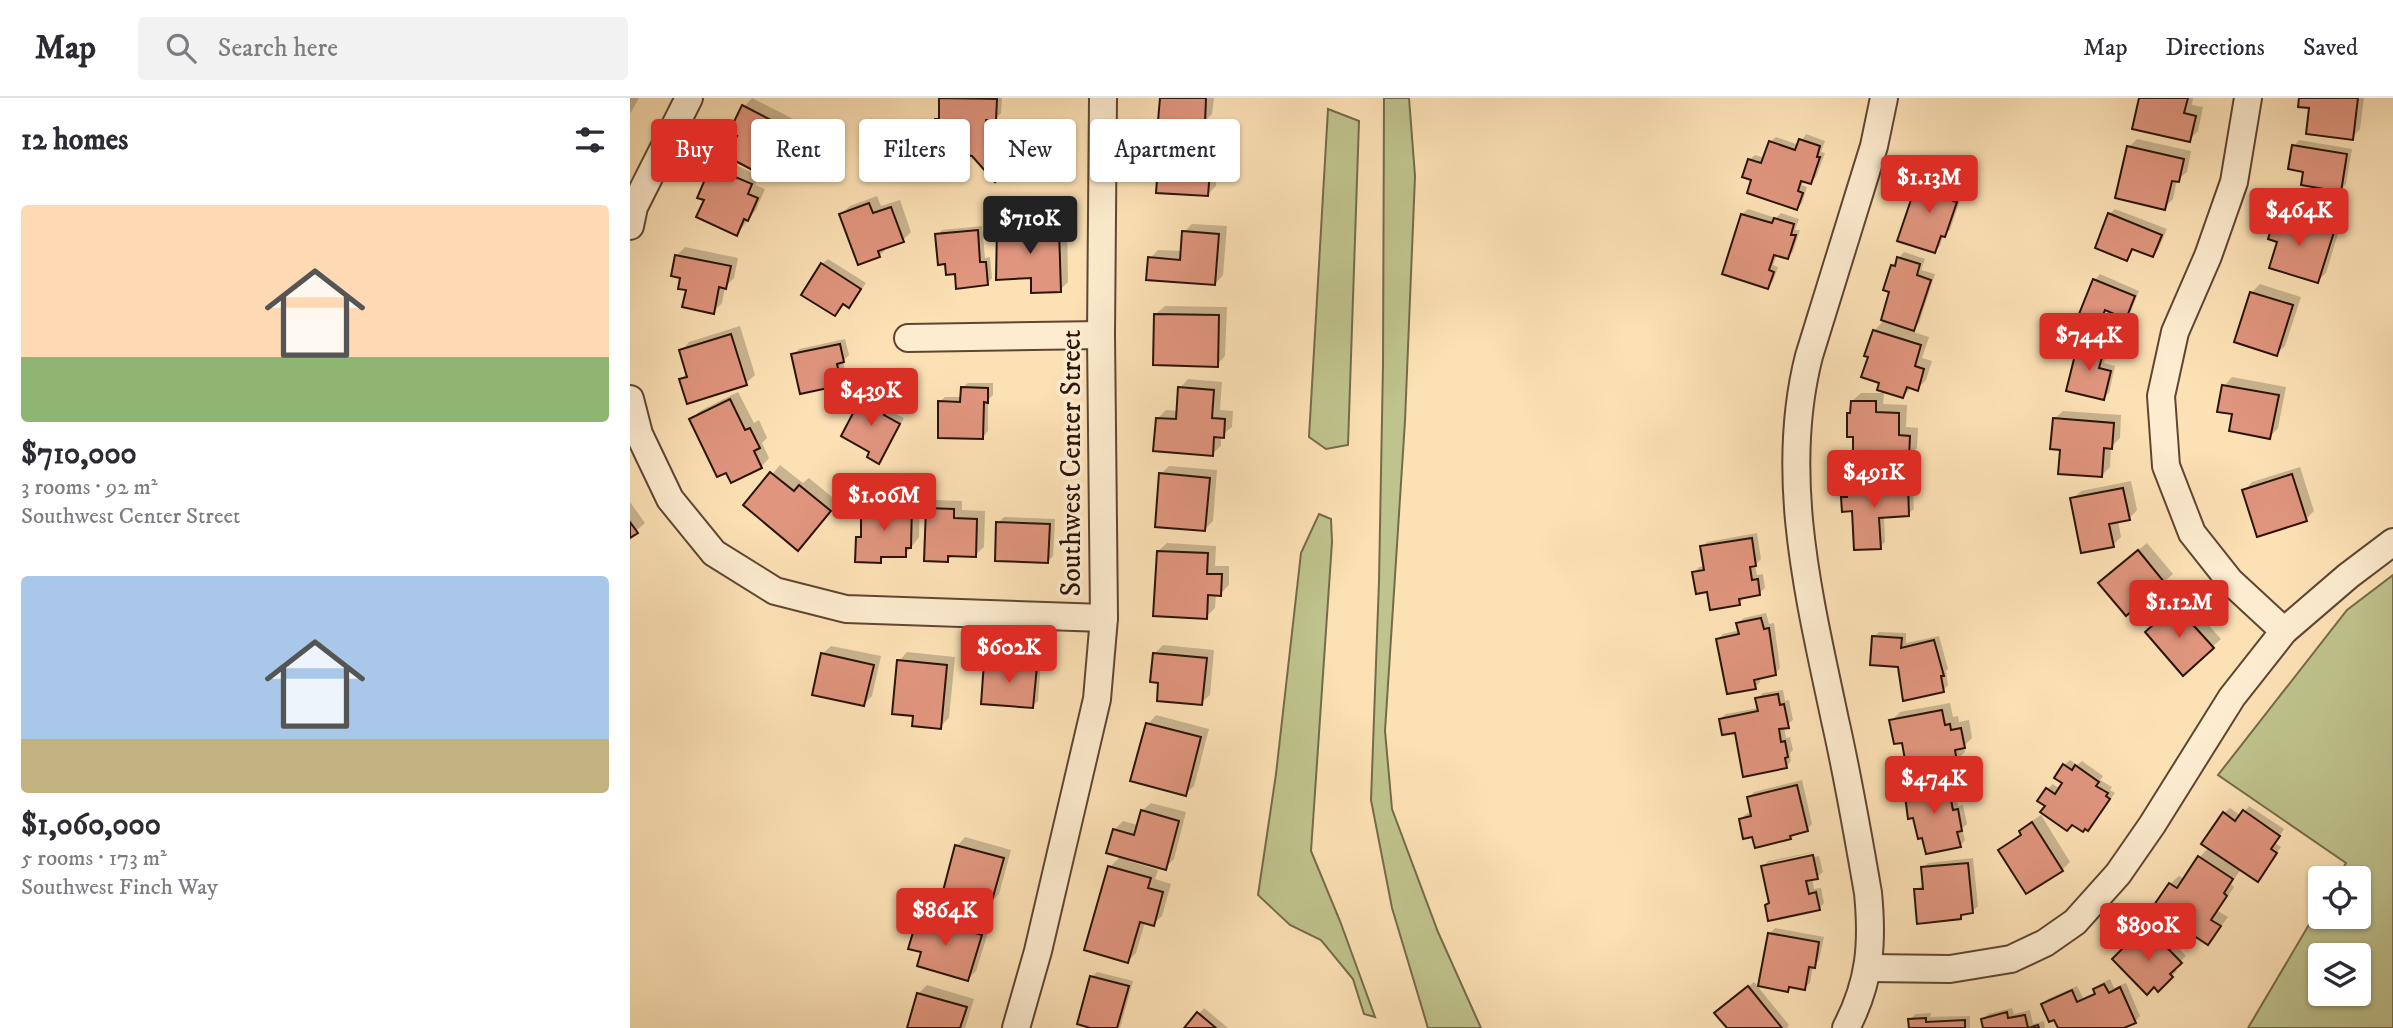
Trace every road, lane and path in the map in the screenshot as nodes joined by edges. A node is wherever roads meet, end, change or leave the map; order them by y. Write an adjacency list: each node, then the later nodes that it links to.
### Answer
1 (689, 98): 5 (street)
2 (1103, 98): 6 (street, Southwest Center Street)
3 (1884, 98): 12 (street)
4 (2248, 98): 11 (street)
5 (630, 226)
6 (1101, 335): 7 (street); 10 (street, Southwest Center Street)
7 (908, 338)
8 (630, 399): 10 (street)
9 (2393, 542): 11 (street)
10 (1104, 618): 13 (street, Southwest Center Street)
11 (2284, 631): 12 (street)
12 (1869, 968): 14 (street)
13 (1016, 1028)
14 (1846, 1028)

